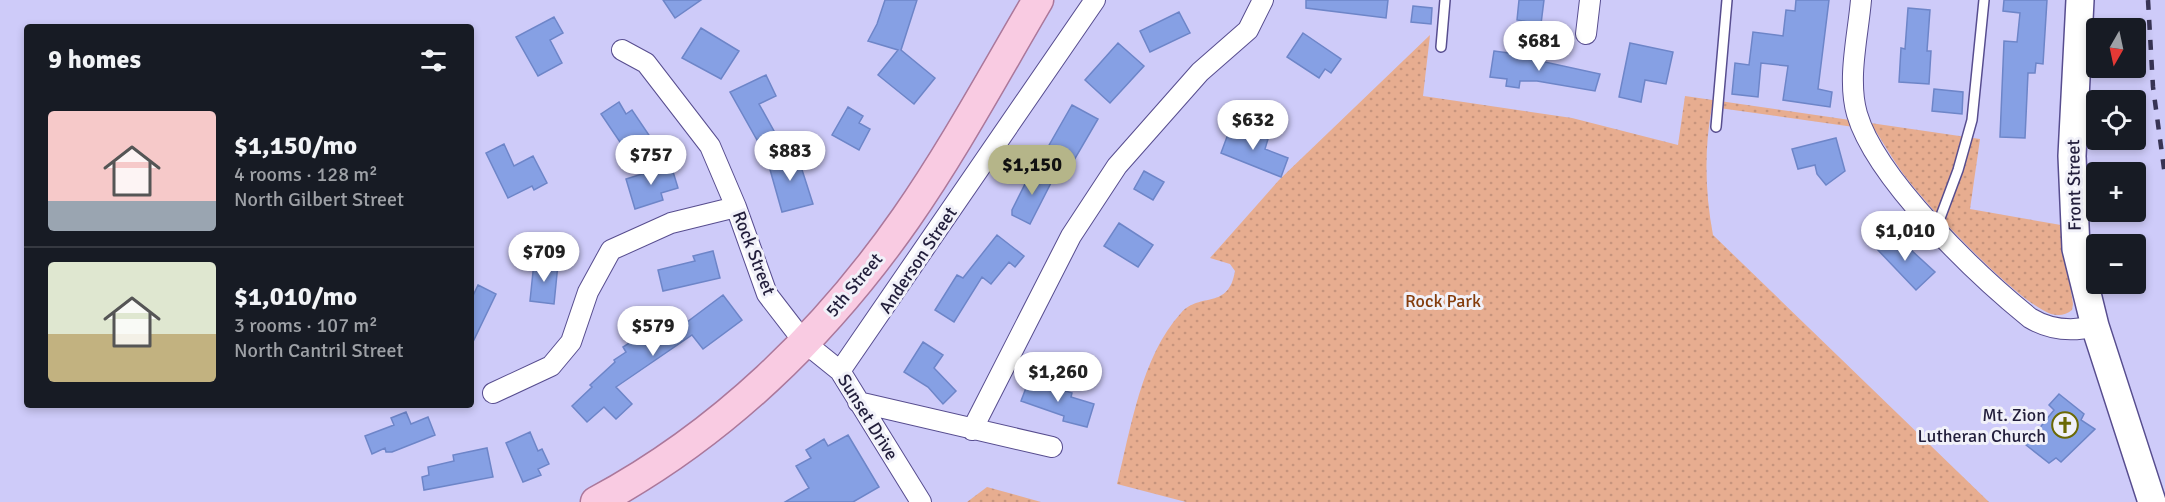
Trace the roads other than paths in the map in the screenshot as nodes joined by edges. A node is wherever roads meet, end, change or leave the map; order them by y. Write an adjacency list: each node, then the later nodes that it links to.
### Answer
1 (1038, 0): 17 (main road, 5th Street)
2 (1095, 0): 18 (street, Anderson Street)
3 (1263, 0): 21 (street)
4 (1445, 0): 11 (lane)
5 (1590, 0): 10 (street)
6 (1727, 0): 13 (lane)
7 (1861, 0): 15 (street)
8 (1984, 0): 15 (lane)
9 (2080, 0): 16 (street, Front Street)
10 (1586, 34)
11 (1441, 47)
12 (622, 50): 14 (street, Rock Street)
13 (1716, 127)
14 (736, 207): 17 (street, Rock Street); 19 (street)
15 (1936, 230): 16 (street)
16 (2095, 326): 25 (street, Front Street)
17 (804, 342): 18 (street, Sunset Drive); 23 (main road, 5th Street)
18 (840, 371): 20 (street, Sunset Drive)
19 (494, 393)
20 (858, 402): 21 (street); 24 (street, Sunset Drive)
21 (972, 430): 22 (street)
22 (1052, 447)
23 (596, 502)
24 (921, 502)
25 (2152, 502)

